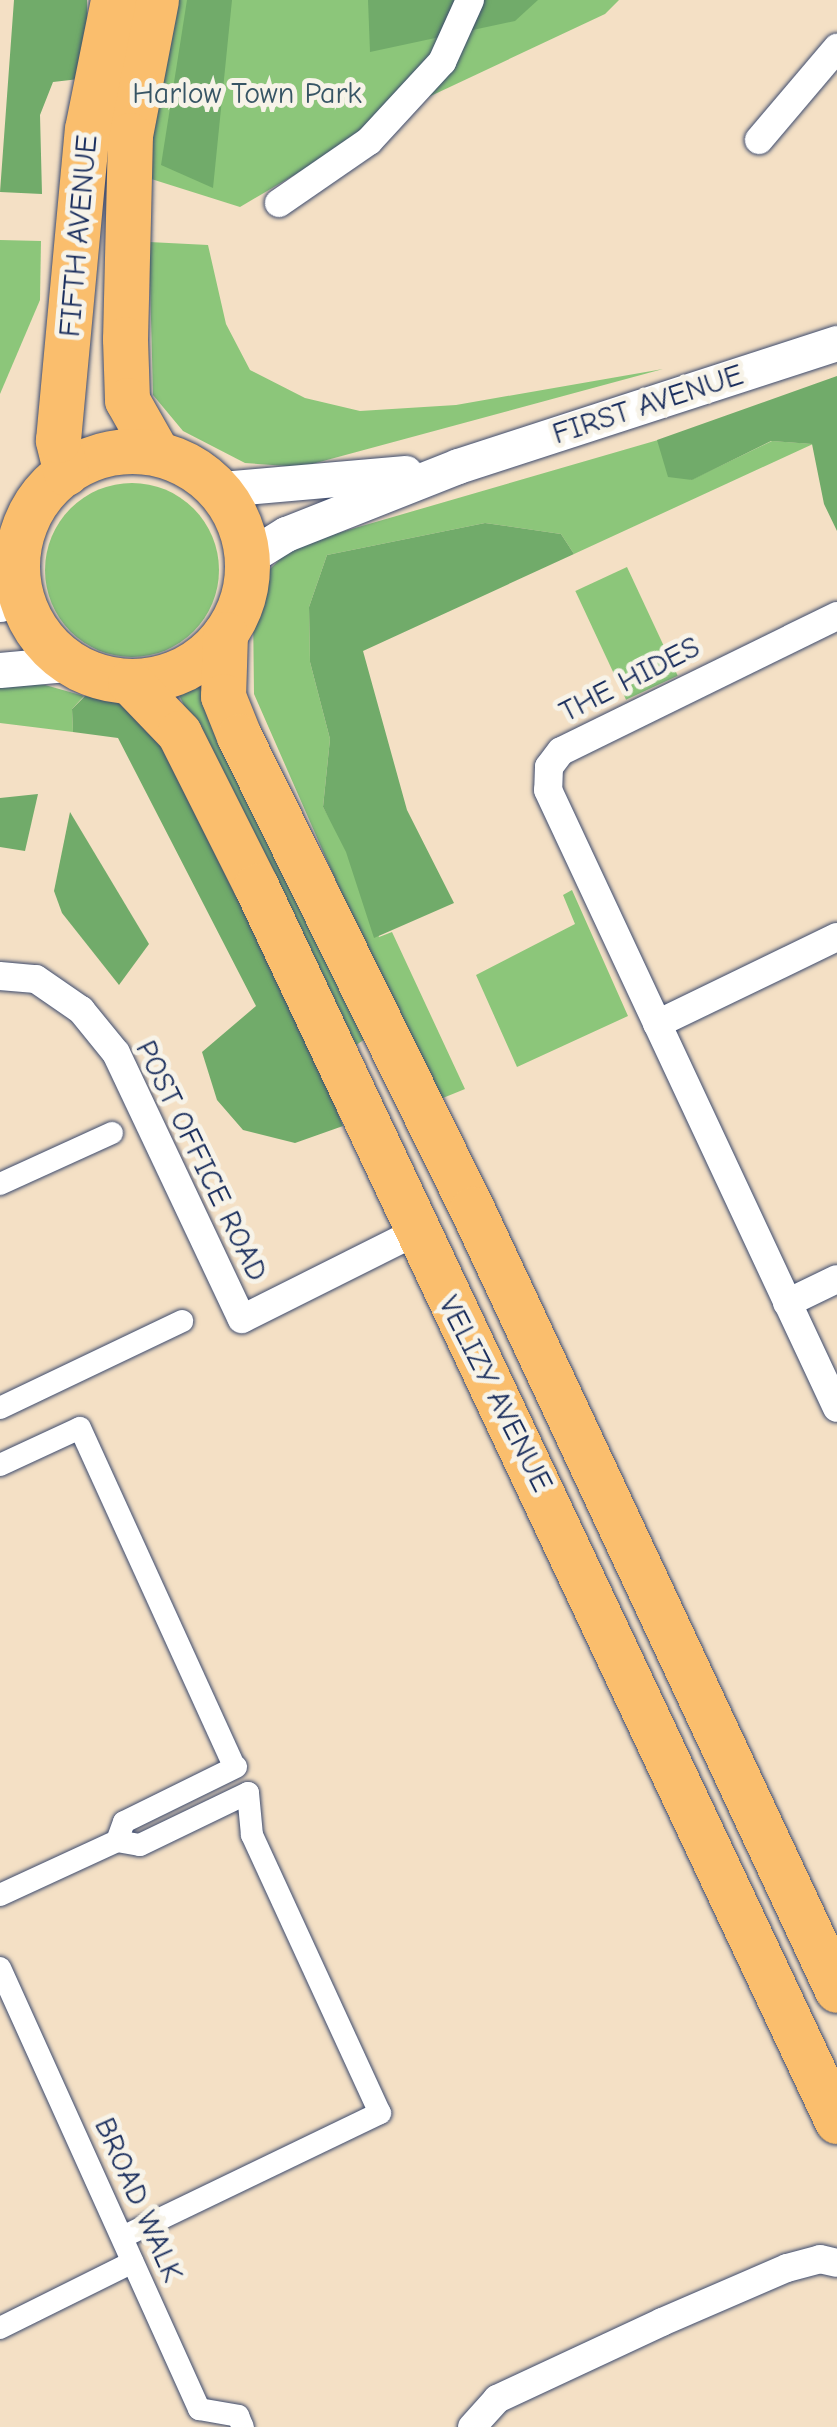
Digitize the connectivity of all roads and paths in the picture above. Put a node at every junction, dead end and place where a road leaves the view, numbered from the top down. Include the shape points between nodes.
1 (113, 0) edge
2 (156, 0) edge
3 (470, 0) edge
4 (837, 48) edge
5 (759, 140) dead end
6 (279, 203) dead end
7 (837, 342) edge
8 (157, 453) junction
9 (458, 466) junction
10 (66, 473) junction
11 (222, 489) junction
12 (247, 579) junction
13 (9, 595) edge
14 (837, 616) edge
15 (225, 634) junction
16 (66, 664) junction
17 (0, 670) edge
18 (130, 682) junction
19 (837, 937) edge
20 (0, 976) edge
21 (657, 1024) junction
22 (112, 1133) dead end
23 (0, 1184) edge
24 (414, 1233) junction
25 (837, 1280) edge
26 (788, 1304) junction
27 (182, 1321) dead end
28 (0, 1408) edge
29 (837, 1408) edge
30 (0, 1466) edge
31 (116, 1841) junction
32 (0, 1895) edge
33 (0, 1968) edge
34 (837, 1990) edge
35 (837, 2120) edge
36 (122, 2238) junction
37 (133, 2262) junction
38 (837, 2263) edge
39 (0, 2328) edge
40 (243, 2427) edge
41 (472, 2427) edge

1 - 10 main road, FIFTH AVENUE via 87,129 58,440
2 - 8 main road, FIFTH AVENUE via 130,134 125,338 126,400
3 - 6 street via 442,62 370,141
4 - 5 street
7 - 9 street, FIRST AVENUE
8 - 10 main road via 100,454
8 - 11 main road
9 - 11 street, FIRST AVENUE
9 - 12 street, FIRST AVENUE via 286,534 252,555
10 - 13 main road via 43,491 25,522
11 - 12 main road via 247,549
12 - 15 main road
13 - 16 main road
14 - 21 street, THE HIDES via 610,725 561,751 549,767 548,790 567,842
15 - 18 main road via 176,673
15 - 34 main road, VELIZY AVENUE via 223,696 239,736 472,1209
16 - 17 street
16 - 18 main road
18 - 24 main road, VELIZY AVENUE via 179,733
19 - 21 street
20 - 24 street, POST OFFICE ROAD via 36,979 81,1010 116,1054 242,1319
21 - 26 street, THE HIDES
22 - 23 street
24 - 35 main road, VELIZY AVENUE via 576,1556
25 - 26 street
26 - 29 street, THE HIDES
27 - 28 street
30 - 31 street via 80,1428 235,1765 124,1822
31 - 32 street
31 - 36 street via 140,1845 248,1793 252,1835 380,2113
33 - 36 street, BROAD WALK
36 - 37 street, BROAD WALK
37 - 39 street
37 - 40 street, BROAD WALK via 200,2409 238,2416
38 - 41 street via 820,2258 786,2268 662,2322 497,2399

